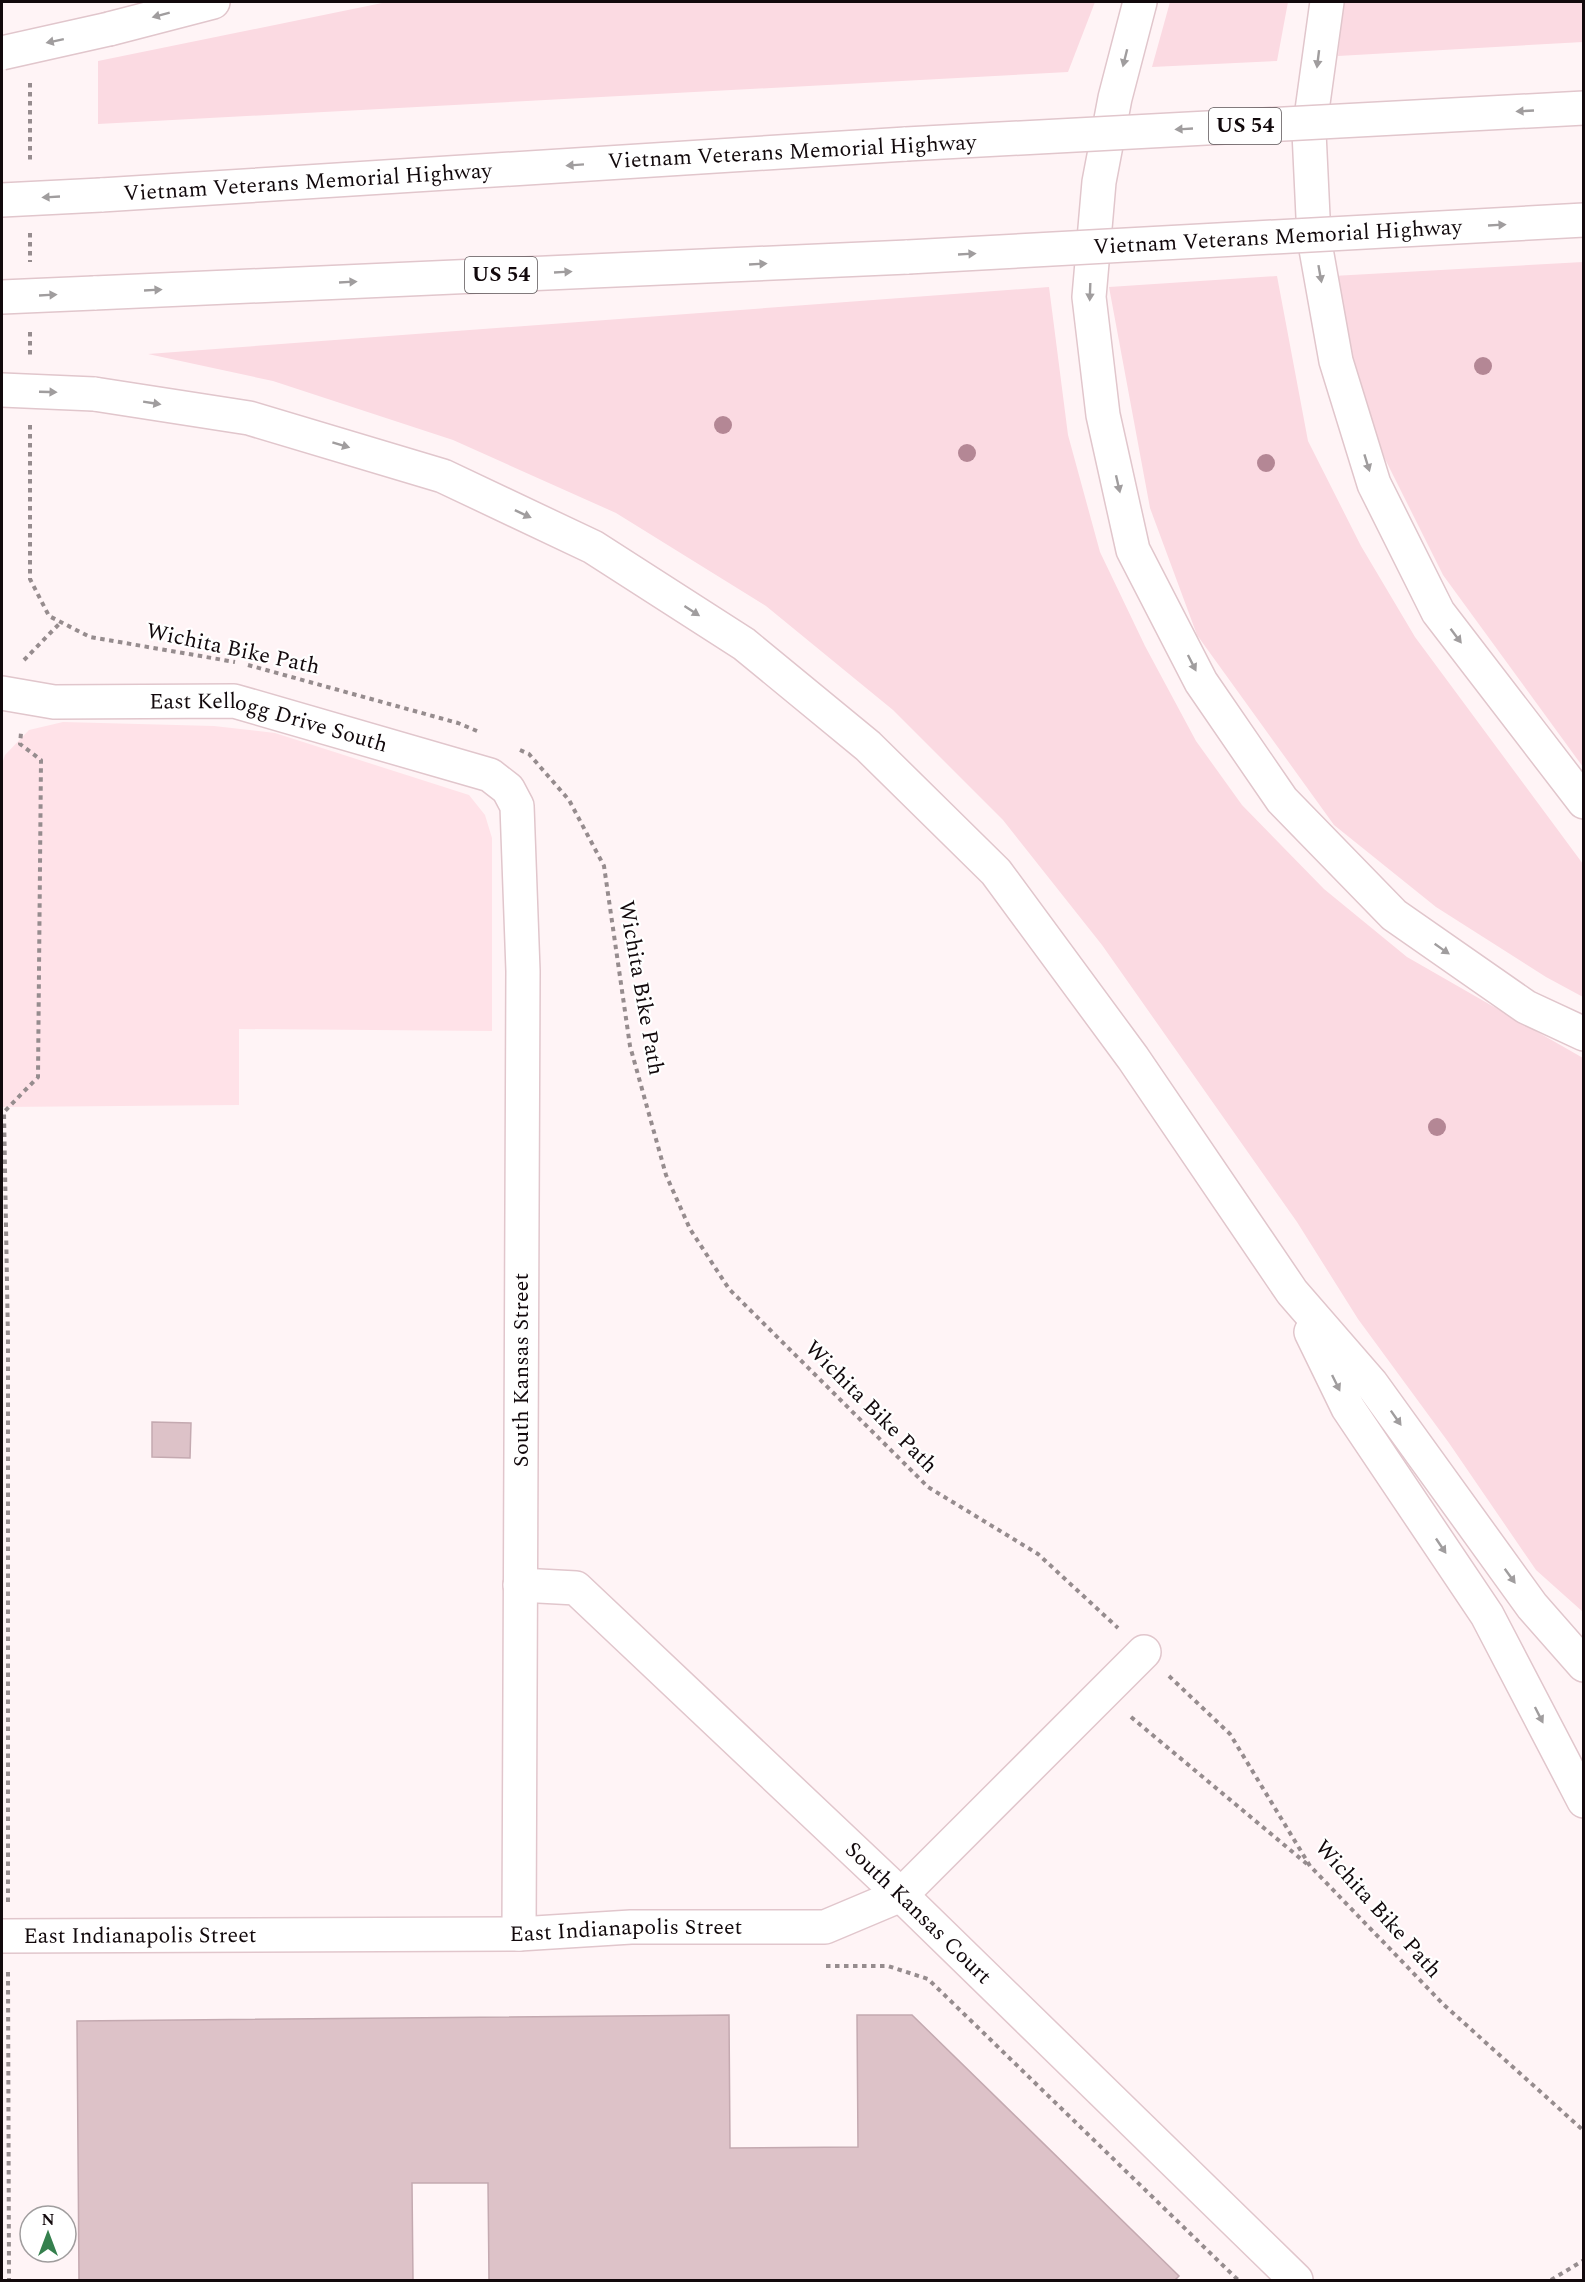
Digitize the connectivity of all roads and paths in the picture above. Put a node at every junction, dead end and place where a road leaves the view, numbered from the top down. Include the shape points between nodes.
1 (213, 2) edge
2 (1140, 2) edge
3 (1327, 2) edge
4 (2, 53) edge
5 (30, 72) dead end
6 (1584, 108) edge
7 (30, 167) dead end
8 (2, 200) edge
9 (1584, 220) edge
10 (30, 226) dead end
11 (30, 273) dead end
12 (2, 297) edge
13 (30, 320) dead end
14 (30, 367) dead end
15 (2, 390) edge
16 (30, 414) dead end
17 (61, 622) junction
18 (12, 694) edge
19 (478, 732) dead end
20 (519, 749) dead end
21 (1584, 802) edge
22 (517, 806) joint
23 (1584, 1034) edge
24 (1292, 1292) junction
25 (520, 1585) junction
26 (1144, 1652) junction
27 (1584, 1665) edge
28 (1128, 1715) dead end
29 (1584, 1801) edge
30 (1310, 1866) junction
31 (901, 1895) junction
32 (519, 1934) junction
33 (5, 1935) edge
34 (823, 1966) dead end
35 (1584, 2131) edge
36 (1584, 2260) edge
37 (1293, 2279) edge
38 (9, 2280) edge
39 (1238, 2280) edge
40 (1551, 2280) edge

1 -> 4 main road, bridge
2 -> 23 main road via 1115,98 1099,182 1089,297 1103,415 1133,550 1201,682 1282,800 1394,915 1526,1007
3 -> 21 main road via 1309,132 1314,238 1336,361 1374,484 1438,612
5 - 7 path
6 -> 8 main road, Vietnam Veterans Memorial Highway / US 54, bridge via 906,144
12 -> 9 main road, Vietnam Veterans Memorial Highway / US 54, bridge via 908,257
10 - 11 path
13 - 14 path
15 -> 24 main road, bridge via 94,394 249,418 443,476 594,547 744,644 868,746 996,872 1133,1058
16 - 17 path, Wichita Bike Path via 30,579 49,616
17 - 18 path via 24,657
17 - 19 path, Wichita Bike Path via 90,637 263,667
18 - 22 main road, East Kellogg Drive South via 54,702 234,701 490,775 508,789
18 - 33 path via 20,744 41,760 41,827 38,1077 4,1112 8,1340
20 - 26 path, Wichita Bike Path via 529,754 569,800 604,866 630,1046 666,1175 690,1229 729,1289 928,1487 1038,1554
22 - 25 main road, South Kansas Street via 523,971
24 -> 27 main road via 1371,1383 1532,1606
24 -> 29 main road via 1348,1407 1487,1615
25 - 31 main road, South Kansas Court via 576,1588
25 - 32 main road, South Kansas Street
26 - 30 path, Wichita Bike Path via 1230,1734
26 - 31 main road, East Indianapolis Street
28 - 30 path
30 - 35 path, Wichita Bike Path via 1444,2005
31 - 32 main road, East Indianapolis Street via 825,1927 631,1927
31 - 37 main road, South Kansas Court
32 - 33 main road, East Indianapolis Street
33 - 38 path
34 - 39 path via 888,1966 928,1979
36 - 40 path

